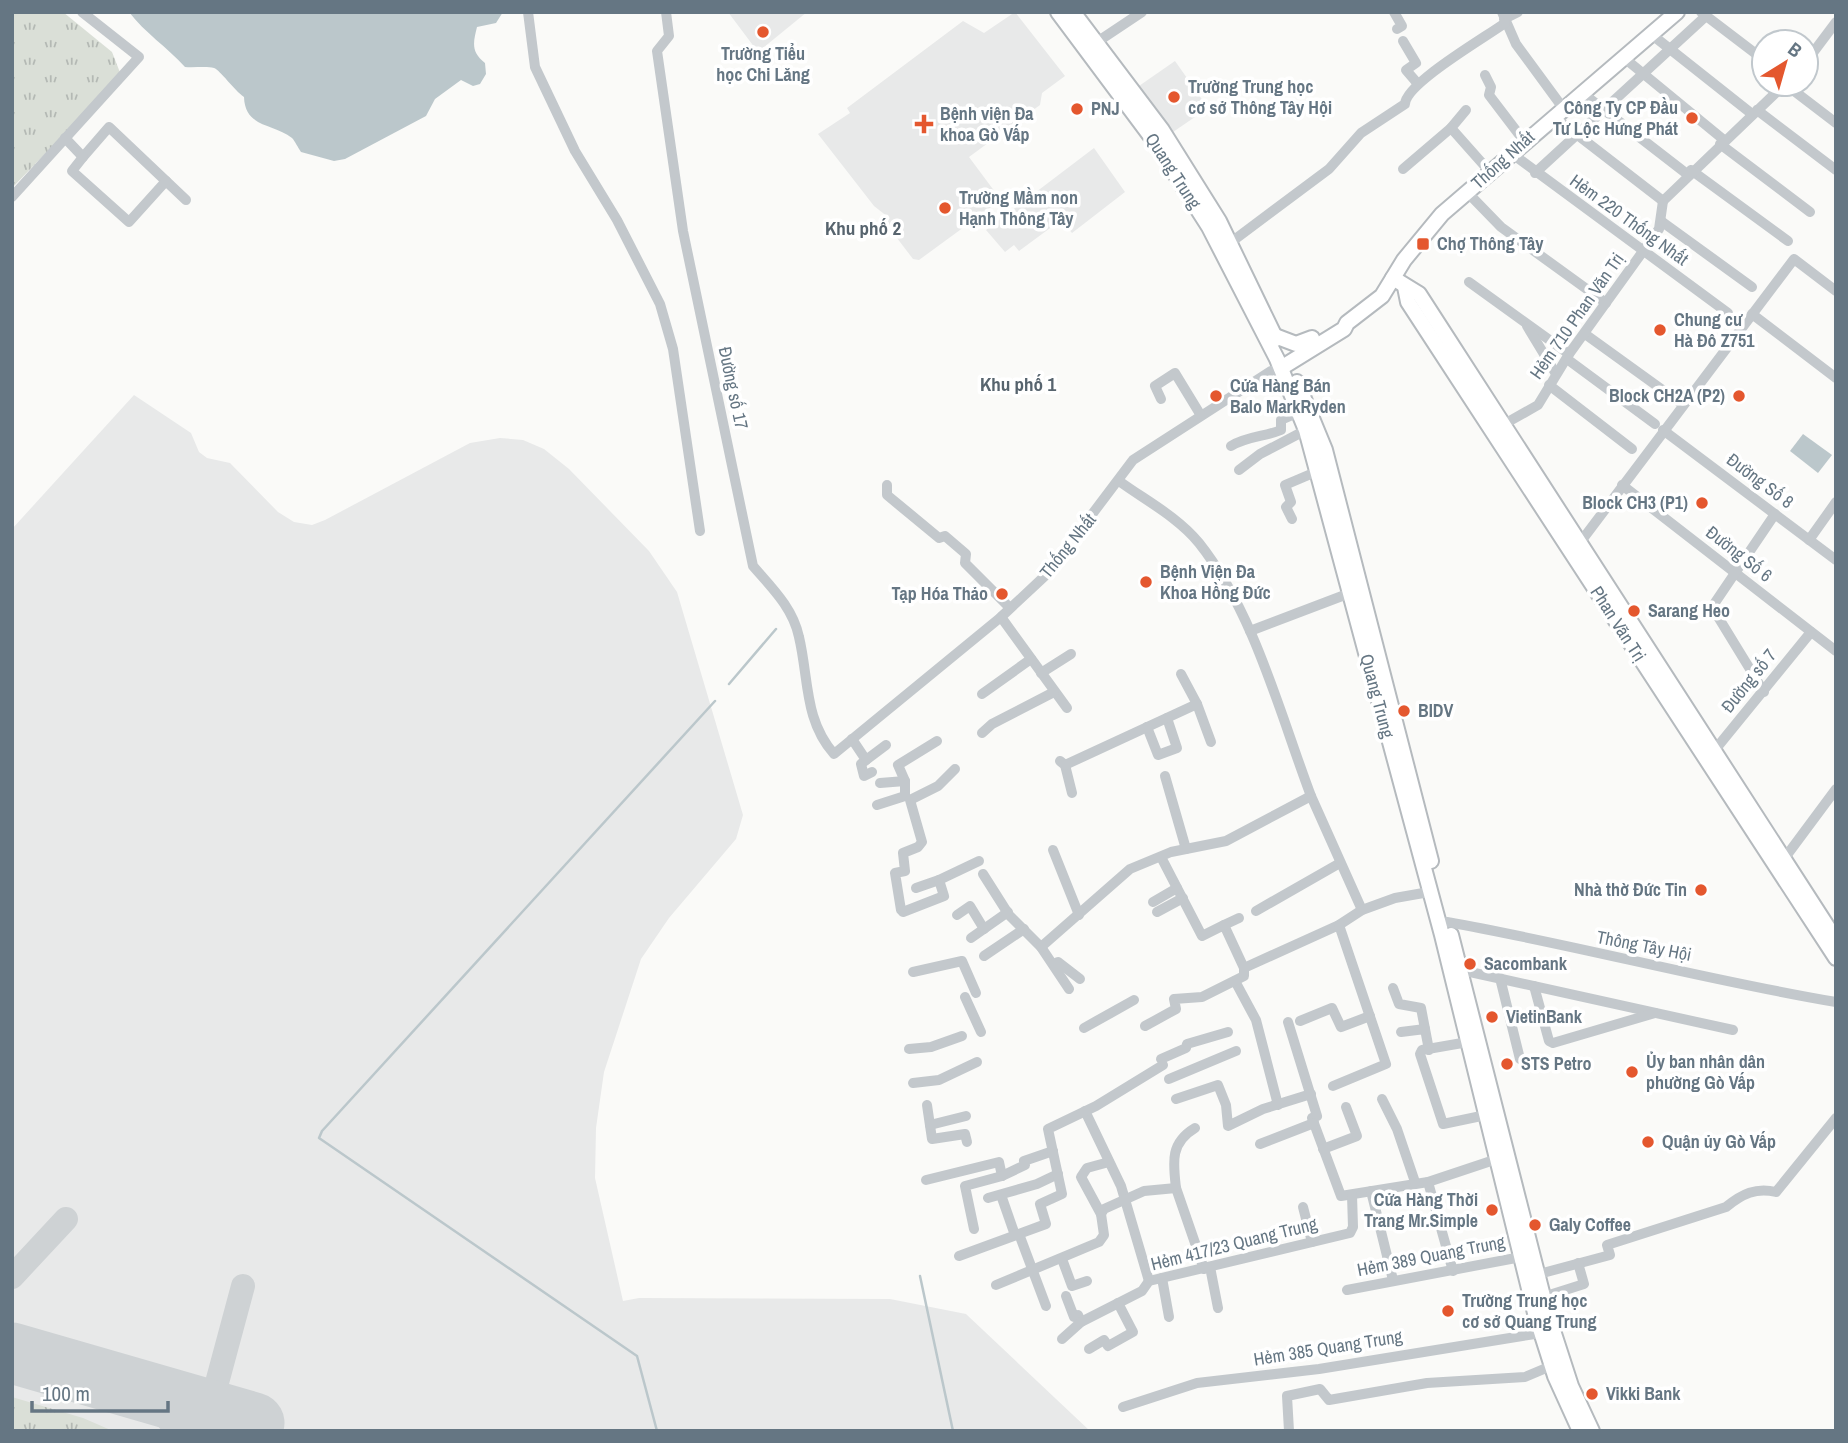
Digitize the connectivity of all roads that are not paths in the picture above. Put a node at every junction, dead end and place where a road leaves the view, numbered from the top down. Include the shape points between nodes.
1 (82, 12) edge
2 (528, 12) edge
3 (666, 12) edge
4 (1058, 12) edge
5 (1073, 12) edge
6 (1142, 12) edge
7 (1394, 12) edge
8 (1518, 12) edge
9 (1677, 12) edge
10 (1831, 12) edge
11 (1704, 14) edge
12 (1836, 16) edge
13 (1504, 18) edge
14 (1836, 22) edge
15 (1396, 29) dead end
16 (1651, 34) junction
17 (1403, 41) dead end
18 (1820, 43) edge
19 (1092, 45) junction
20 (1750, 49) edge
21 (1670, 50) junction
22 (1623, 57) junction
23 (1485, 75) dead end
24 (1643, 77) junction
25 (1418, 84) junction
26 (1581, 92) junction
27 (1770, 98) edge
28 (1803, 98) edge
29 (1138, 108) junction
30 (1465, 110) dead end
31 (1605, 111) junction
32 (1558, 112) junction
33 (1755, 112) junction
34 (1836, 123) edge
35 (1451, 128) junction
36 (1577, 136) junction
37 (65, 138) junction
38 (1524, 141) junction
39 (1722, 142) junction
40 (1511, 153) junction
41 (83, 157) junction
42 (1403, 169) dead end
43 (1836, 170) edge
44 (1490, 172) junction
45 (1689, 172) junction
46 (1535, 173) junction
47 (166, 181) junction
48 (1467, 192) junction
49 (12, 197) edge
50 (186, 200) dead end
51 (1663, 201) junction
52 (1810, 212) dead end
53 (1661, 221) junction
54 (1788, 241) dead end
55 (1230, 243) junction
56 (1643, 251) junction
57 (1399, 282) junction
58 (1469, 282) dead end
59 (1752, 287) dead end
60 (1836, 291) edge
61 (1606, 303) junction
62 (1728, 313) dead end
63 (1752, 314) junction
64 (1524, 321) junction
65 (1347, 323) junction
66 (1585, 334) junction
67 (1275, 336) junction
68 (1312, 338) junction
69 (1568, 357) junction
70 (1281, 363) junction
71 (1556, 374) junction
72 (1836, 378) edge
73 (1549, 385) junction
74 (1161, 399) dead end
75 (1682, 404) junction
76 (1299, 412) junction
77 (1200, 414) junction
78 (1659, 427) junction
79 (1498, 428) junction
80 (1306, 429) junction
81 (1231, 446) dead end
82 (1632, 449) dead end
83 (1239, 470) dead end
84 (1318, 471) junction
85 (1119, 481) junction
86 (887, 485) dead end
87 (1622, 485) junction
88 (1836, 502) edge
89 (1775, 514) junction
90 (1292, 519) dead end
91 (700, 531) dead end
92 (1809, 540) junction
93 (1576, 548) junction
94 (1836, 560) edge
95 (1735, 573) junction
96 (1356, 591) junction
97 (1006, 613) junction
98 (1250, 631) junction
99 (1811, 632) junction
100 (1836, 651) edge
101 (1071, 654) dead end
102 (1031, 659) junction
103 (1041, 673) junction
104 (1181, 674) dead end
105 (1054, 692) junction
106 (1764, 692) junction
107 (982, 694) dead end
108 (1197, 704) junction
109 (1067, 708) dead end
110 (1167, 718) junction
111 (1147, 727) junction
112 (982, 733) dead end
113 (852, 739) junction
114 (937, 741) dead end
115 (1211, 742) dead end
116 (886, 745) dead end
117 (1714, 751) junction
118 (834, 754) joint
119 (866, 760) junction
120 (955, 769) dead end
121 (872, 772) dead end
122 (1165, 776) dead end
123 (905, 781) junction
124 (880, 783) dead end
125 (1835, 792) edge
126 (1072, 793) dead end
127 (1311, 796) junction
128 (1741, 803) junction
129 (877, 805) dead end
130 (1186, 849) junction
131 (1053, 850) dead end
132 (1161, 857) junction
133 (1784, 859) junction
134 (979, 861) dead end
135 (1340, 863) junction
136 (983, 874) dead end
137 (939, 880) junction
138 (916, 888) dead end
139 (1429, 891) junction
140 (1180, 893) junction
141 (1155, 907) dead end
142 (1362, 910) junction
143 (1256, 911) dead end
144 (1008, 912) junction
145 (957, 915) dead end
146 (1079, 915) junction
147 (1239, 918) dead end
148 (1443, 922) junction
149 (1224, 925) junction
150 (1339, 925) junction
151 (984, 929) junction
152 (1024, 929) junction
153 (971, 938) dead end
154 (1836, 940) edge
155 (1041, 947) junction
156 (984, 956) dead end
157 (1836, 958) edge
158 (1054, 964) junction
159 (1244, 968) junction
160 (1461, 970) junction
161 (913, 972) dead end
162 (1500, 978) junction
163 (1080, 979) dead end
164 (1235, 981) junction
165 (1534, 986) junction
166 (1393, 988) dead end
167 (1069, 989) dead end
168 (1134, 1000) dead end
169 (1836, 1002) edge
170 (1656, 1013) junction
171 (1370, 1016) junction
172 (1145, 1026) dead end
173 (1084, 1028) dead end
174 (1425, 1029) junction
175 (1733, 1030) dead end
176 (1401, 1031) dead end
177 (981, 1032) dead end
178 (1228, 1032) dead end
179 (962, 1036) dead end
180 (1468, 1042) junction
181 (909, 1049) dead end
182 (1429, 1050) junction
183 (1236, 1051) dead end
184 (1520, 1059) dead end
185 (977, 1062) dead end
186 (1169, 1079) dead end
187 (913, 1083) dead end
188 (1333, 1086) dead end
189 (1311, 1094) junction
190 (1382, 1099) dead end
191 (1176, 1100) dead end
192 (927, 1105) dead end
193 (1278, 1105) junction
194 (1346, 1107) dead end
195 (1085, 1111) junction
196 (966, 1115) dead end
197 (1486, 1115) junction
198 (1042, 1118) dead end
199 (1836, 1118) edge
200 (1314, 1123) junction
201 (930, 1125) junction
202 (1195, 1128) dead end
203 (1048, 1129) junction
204 (967, 1142) dead end
205 (1260, 1144) dead end
206 (1324, 1149) junction
207 (1053, 1152) junction
208 (1503, 1157) junction
209 (1109, 1162) junction
210 (1058, 1174) junction
211 (1002, 1176) junction
212 (926, 1180) dead end
213 (1415, 1182) junction
214 (1428, 1182) junction
215 (1084, 1184) junction
216 (1176, 1188) junction
217 (1371, 1191) junction
218 (1062, 1194) junction
219 (1002, 1195) junction
220 (1346, 1195) junction
221 (988, 1198) dead end
222 (1125, 1201) junction
223 (1303, 1207) dead end
224 (1101, 1214) junction
225 (974, 1229) dead end
226 (1017, 1234) junction
227 (1312, 1242) junction
228 (959, 1256) dead end
229 (1521, 1257) junction
230 (1062, 1259) junction
231 (1578, 1263) junction
232 (1207, 1268) junction
233 (1032, 1270) junction
234 (1452, 1271) junction
235 (1538, 1274) junction
236 (1162, 1278) junction
237 (1394, 1280) junction
238 (1087, 1281) dead end
239 (1149, 1281) junction
240 (996, 1286) dead end
241 (1347, 1290) dead end
242 (1066, 1296) dead end
243 (1543, 1297) junction
244 (1118, 1303) junction
245 (1046, 1306) dead end
246 (1217, 1308) dead end
247 (1169, 1317) dead end
248 (1081, 1322) junction
249 (1541, 1334) junction
250 (1062, 1339) dead end
251 (1089, 1349) dead end
252 (1557, 1364) junction
253 (1123, 1406) dead end
254 (1289, 1431) edge
255 (1580, 1431) edge
256 (1592, 1431) edge

1 - 37 street via 139,57
2 - 91 street via 535,67 575,151 660,304 673,349
3 - 118 street, Đường số 17 via 669,36 657,51 682,231 753,566 787,604 799,636 811,716 821,740
4 - 19 main road, Quang Trung
5 - 19 main road, Quang Trung
6 - 19 street
7 - 15 street via 1402,26
8 - 13 street
9 - 16 main road, Thống Nhất
10 - 12 street
11 - 20 street
11 - 21 street
13 - 25 street
13 - 32 street
14 - 18 street
16 - 21 street
16 - 22 main road, Thống Nhất
17 - 25 street via 1416,62 1406,70
19 - 29 main road, Quang Trung
21 - 24 street
21 - 33 street
22 - 24 street
22 - 26 main road, Thống Nhất
23 - 38 street via 1491,87 1489,95
24 - 31 street
24 - 39 street
25 - 55 street via 1405,97 1405,104 1361,133 1329,169
26 - 31 street
26 - 32 main road, Thống Nhất
27 - 33 street
28 - 34 street
29 - 55 main road, Quang Trung via 1174,148
29 - 70 main road, Quang Trung via 1209,227
30 - 35 street
31 - 36 street
31 - 45 street
32 - 36 street
32 - 38 main road, Thống Nhất
33 - 39 street
33 - 43 street
35 - 42 street
35 - 44 street
36 - 46 street
36 - 51 street
37 - 41 street
37 - 49 street
38 - 40 main road, Thống Nhất
39 - 45 street
39 - 52 street
40 - 44 main road, Thống Nhất
40 - 46 street, Hẻm 220 Thống Nhất
41 - 47 street via 109,127
41 - 47 street via 72,170 129,222
44 - 48 main road, Thống Nhất
45 - 51 street
45 - 54 street
46 - 56 street, Hẻm 220 Thống Nhất
47 - 50 street
48 - 57 main road, Thống Nhất via 1425,232
48 - 61 street via 1501,227
51 - 53 street, Hẻm 710 Phan Văn Trị
53 - 56 street, Hẻm 710 Phan Văn Trị
53 - 59 street
55 - 67 main road, Quang Trung
56 - 61 street, Hẻm 710 Phan Văn Trị
56 - 62 street, Hẻm 220 Thống Nhất
57 - 65 main road, Thống Nhất
57 - 79 main road, Phan Văn Trị via 1408,302
58 - 64 street, Đường Số 8
60 - 63 street via 1794,259
61 - 66 street, Hẻm 710 Phan Văn Trị
63 - 72 street
63 - 75 street
64 - 69 street, Đường Số 8
64 - 71 street
65 - 68 main road, Thống Nhất
65 - 70 main road, Thống Nhất via 1344,329
66 - 69 street, Hẻm 710 Phan Văn Trị
66 - 75 street
67 - 68 main road via 1296,344
67 - 70 main road, Quang Trung
68 - 70 main road, Thống Nhất
69 - 71 street, Hẻm 710 Phan Văn Trị
69 - 78 street, Đường Số 8
70 - 76 main road, Quang Trung
70 - 77 street, Thống Nhất
70 - 96 main road, Quang Trung via 1325,450
71 - 73 street, Hẻm 710 Phan Văn Trị
73 - 79 street, Hẻm 710 Phan Văn Trị via 1538,405
73 - 82 street
74 - 77 street via 1155,386 1175,373
75 - 78 street
76 - 80 main road, Quang Trung
76 - 81 street via 1281,420 1281,430
77 - 85 street, Thống Nhất via 1133,460
78 - 87 street
78 - 89 street, Đường Số 8
79 - 93 main road, Phan Văn Trị
80 - 83 street
80 - 84 main road, Quang Trung
84 - 90 street via 1285,485
84 - 96 main road, Quang Trung
85 - 97 street, Thống Nhất via 1058,563
85 - 98 street via 1198,542
86 - 97 street via 887,495 966,554 965,563
87 - 93 street
87 - 95 street, Đường Số 6
88 - 92 street
89 - 92 street, Đường Số 8
89 - 95 street, Đường số 7
92 - 94 street, Đường Số 8
93 - 117 main road, Phan Văn Trị
93 - 128 main road, Phan Văn Trị
95 - 99 street, Đường Số 6
95 - 106 street, Đường số 7 via 1712,607
96 - 98 street
96 - 139 main road, Quang Trung
96 - 148 main road, Quang Trung
97 - 102 street
97 - 113 street, Thống Nhất
98 - 127 street
99 - 100 street, Đường Số 6
99 - 106 street, Đường số 7
101 - 103 street
102 - 103 street
102 - 107 street
103 - 105 street
104 - 108 street
105 - 109 street
105 - 112 street
106 - 117 street, Đường số 7
108 - 110 street
108 - 115 street
110 - 111 street
110 - 111 street via 1177,748 1158,755
111 - 126 street via 1062,763
113 - 118 street, Thống Nhất
113 - 119 street
114 - 123 street via 898,765
116 - 119 street
117 - 128 main road, Phan Văn Trị
119 - 121 street via 861,764 864,776
120 - 137 street via 938,786 910,800 922,842 903,853 905,871 895,873 902,911 944,896
122 - 130 street
123 - 124 street
123 - 129 street via 905,796
125 - 133 street
127 - 130 street via 1226,841
127 - 135 street
128 - 133 main road, Phan Văn Trị
128 - 157 main road, Phan Văn Trị
130 - 132 street
131 - 146 street
132 - 140 street
132 - 146 street via 1130,869
133 - 154 main road, Phan Văn Trị
134 - 137 street
135 - 142 street
135 - 143 street
136 - 144 street
137 - 138 street
139 - 142 street
139 - 148 main road, Quang Trung
140 - 141 street
140 - 149 street via 1202,936
142 - 150 street
144 - 151 street
144 - 152 street
145 - 151 street via 970,906
146 - 155 street
147 - 149 street
148 - 160 main road, Quang Trung
148 - 169 street, Thông Tây Hội
148 - 180 main road, Quang Trung
149 - 159 street
150 - 159 street
150 - 171 street
151 - 153 street
152 - 155 street
152 - 156 street
155 - 158 street
158 - 163 street via 1058,962
158 - 167 street
159 - 164 street via 1244,976
160 - 162 street
160 - 208 main road, Quang Trung
161 - 177 street via 962,961
162 - 165 street
162 - 184 street
164 - 172 street via 1202,997 1174,999 1176,1009
164 - 193 street via 1256,1020
165 - 170 street
165 - 170 street via 1553,1043
166 - 174 street via 1399,1004 1421,1007
168 - 173 street
170 - 175 street
171 - 188 street via 1386,1064
171 - 189 street via 1341,1027 1332,1008 1294,1021
174 - 176 street
174 - 182 street
178 - 195 street via 1187,1044
179 - 181 street
180 - 182 street
180 - 197 main road, Quang Trung
182 - 197 street via 1420,1054 1443,1124
183 - 186 street
185 - 187 street via 939,1080
189 - 193 street
189 - 200 street via 1317,1116 1312,1118
190 - 213 street
191 - 193 street via 1218,1085 1228,1126
192 - 201 street
194 - 206 street via 1357,1136
195 - 203 street
195 - 209 street
196 - 201 street
197 - 208 main road, Quang Trung
198 - 203 street
199 - 231 street via 1776,1192 1756,1190 1740,1195 1726,1207 1607,1245 1610,1255
200 - 205 street
200 - 206 street
201 - 204 street via 932,1139 965,1134
202 - 216 street via 1176,1146 1172,1160
203 - 207 street
206 - 220 street
207 - 210 street
207 - 211 street via 1024,1161 1025,1165
208 - 214 street
208 - 229 main road, Quang Trung
208 - 235 main road, Quang Trung
209 - 215 street via 1087,1168 1081,1177
209 - 222 street
210 - 218 street
210 - 219 street
211 - 212 street via 999,1162
211 - 225 street via 965,1186
213 - 214 street
213 - 217 street
214 - 234 street
215 - 218 street
215 - 224 street
216 - 222 street via 1144,1191
216 - 232 street
217 - 220 street
217 - 237 street
218 - 226 street via 1040,1204 1046,1224
219 - 221 street
219 - 226 street
220 - 227 street, Hẻm 417/23 Quang Trung via 1353,1231
222 - 224 street
222 - 239 street
223 - 227 street
224 - 230 street via 1104,1235 1098,1242
226 - 228 street
226 - 233 street
227 - 232 street, Hẻm 417/23 Quang Trung
229 - 234 street, Hẻm 389 Quang Trung
229 - 249 main road, Quang Trung
230 - 233 street
230 - 238 street via 1072,1286
231 - 235 street
231 - 243 street via 1584,1284
232 - 236 street, Hẻm 417/23 Quang Trung
232 - 246 street
233 - 240 street
233 - 245 street
234 - 237 street, Hẻm 389 Quang Trung
235 - 243 main road, Quang Trung
236 - 239 street, Hẻm 417/23 Quang Trung
236 - 247 street
237 - 241 street, Hẻm 389 Quang Trung
239 - 244 street, Hẻm 417/23 Quang Trung via 1142,1291
242 - 248 street via 1074,1317 1078,1315
243 - 252 main road, Quang Trung
244 - 248 street, Hẻm 417/23 Quang Trung
244 - 251 street via 1133,1332 1108,1346 1104,1340
248 - 250 street, Hẻm 417/23 Quang Trung
249 - 252 main road, Quang Trung
249 - 253 street, Hẻm 385 Quang Trung via 1196,1383
252 - 254 street via 1525,1377 1427,1383 1329,1400 1320,1389 1296,1392 1287,1396
252 - 255 main road, Quang Trung
252 - 256 main road, Quang Trung

